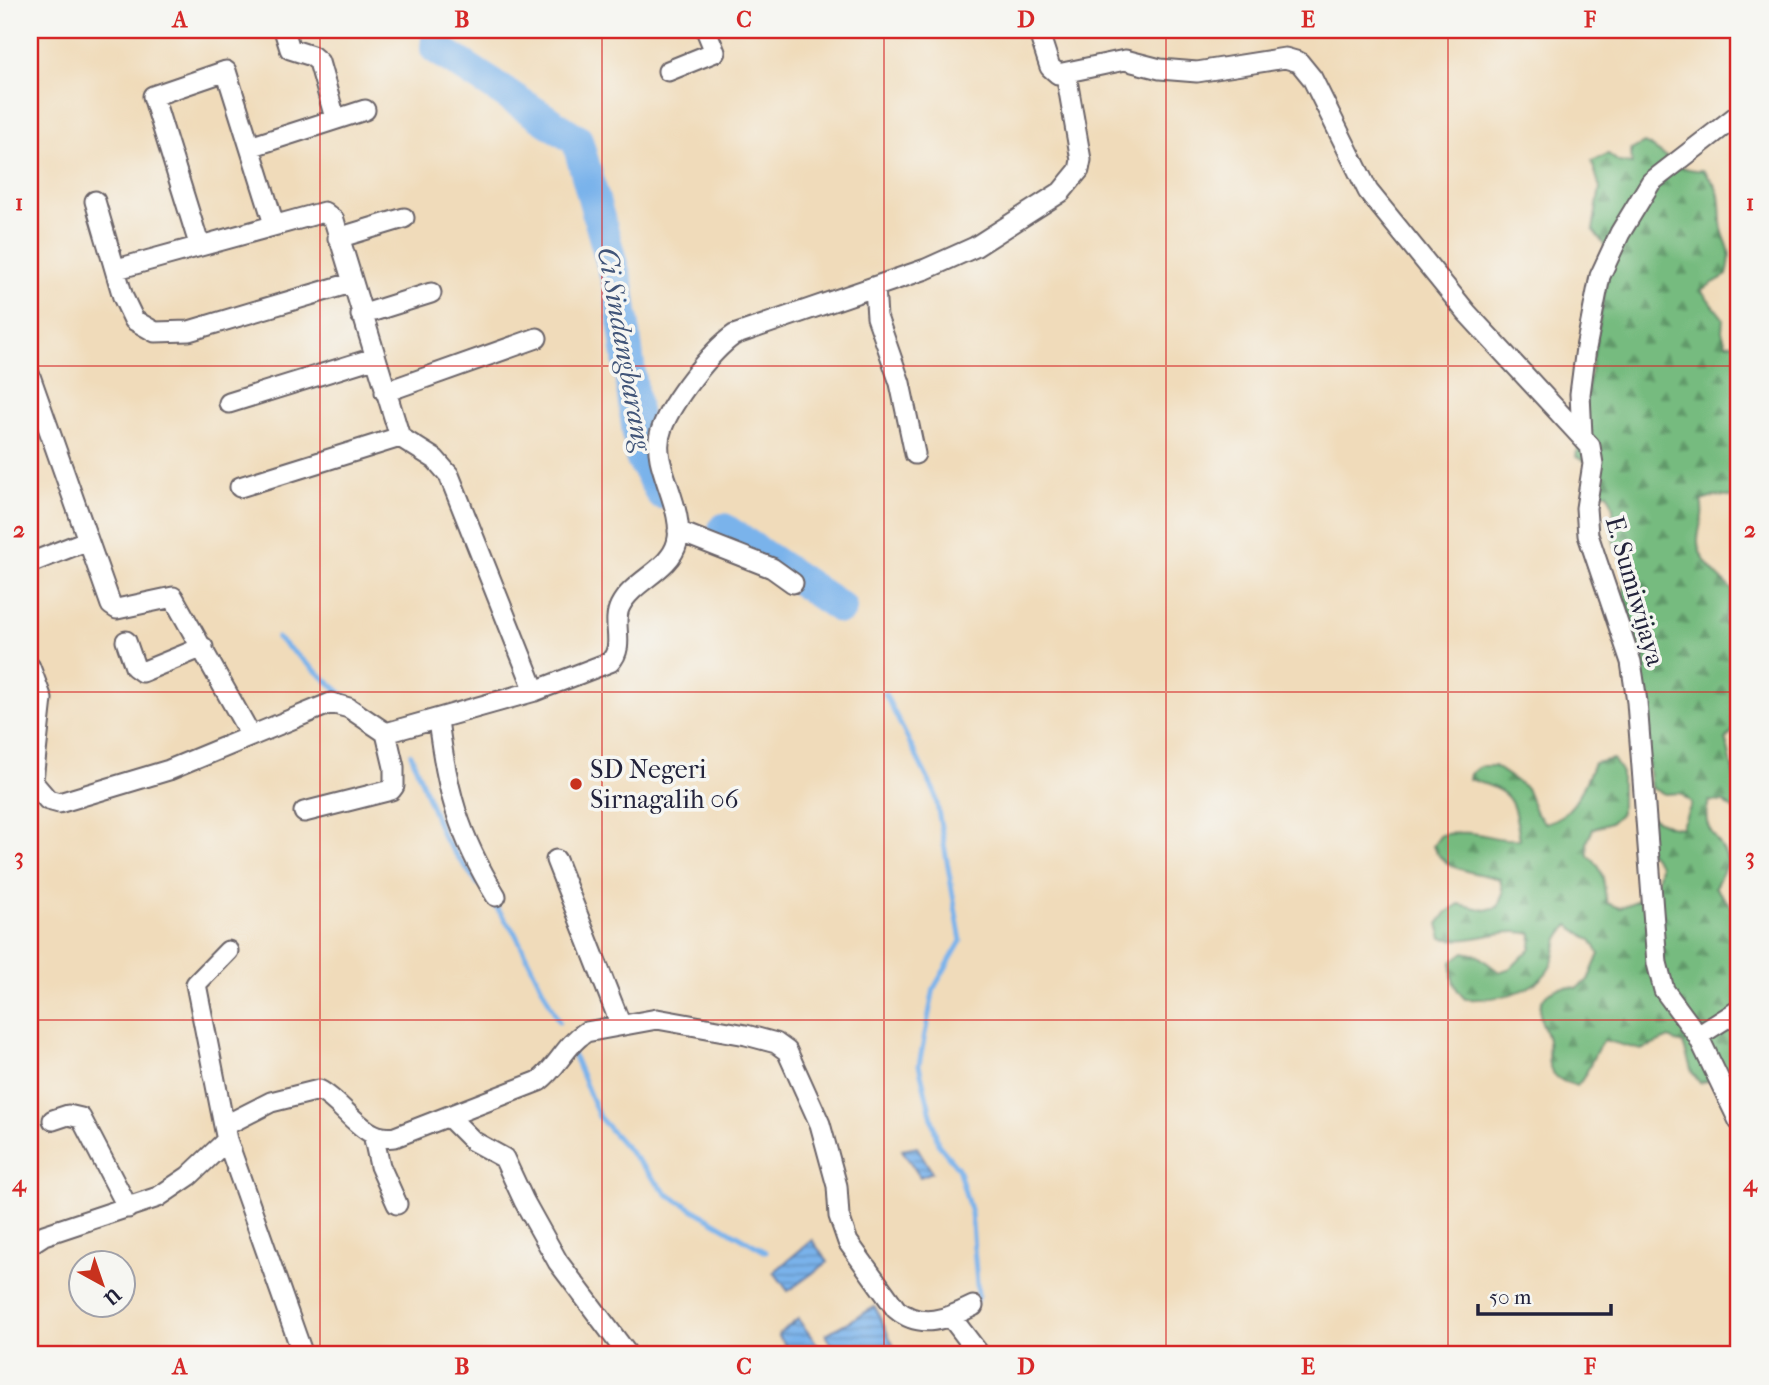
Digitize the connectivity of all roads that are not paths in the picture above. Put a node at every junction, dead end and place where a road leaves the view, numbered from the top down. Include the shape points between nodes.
1 (284, 30) edge
2 (706, 30) edge
3 (1038, 30) edge
4 (668, 71) dead end
5 (1066, 74) junction
6 (365, 110) dead end
7 (1739, 114) edge
8 (335, 118) junction
9 (250, 147) junction
10 (94, 201) dead end
11 (404, 218) dead end
12 (274, 225) junction
13 (338, 238) junction
14 (199, 244) junction
15 (117, 269) junction
16 (351, 283) junction
17 (875, 287) junction
18 (431, 293) dead end
19 (361, 315) junction
20 (537, 338) dead end
21 (374, 358) junction
22 (30, 376) edge
23 (385, 392) junction
24 (229, 403) dead end
25 (1582, 435) junction
26 (400, 437) junction
27 (915, 454) dead end
28 (240, 487) dead end
29 (678, 531) junction
30 (86, 541) junction
31 (30, 563) edge
32 (793, 583) dead end
33 (126, 641) dead end
34 (202, 648) junction
35 (30, 667) edge
36 (535, 691) junction
37 (438, 720) junction
38 (386, 733) junction
39 (250, 734) junction
40 (31, 780) edge
41 (304, 812) dead end
42 (556, 860) dead end
43 (496, 896) dead end
44 (228, 951) dead end
45 (1739, 1010) edge
46 (620, 1023) junction
47 (1698, 1036) junction
48 (449, 1116) junction
49 (53, 1120) dead end
50 (1739, 1121) edge
51 (226, 1133) junction
52 (373, 1134) junction
53 (397, 1204) dead end
54 (128, 1208) junction
55 (30, 1244) edge
56 (972, 1306) dead end
57 (954, 1322) junction
58 (976, 1350) edge
59 (303, 1355) edge
60 (628, 1355) edge

1 - 8 street via 290,49 320,62
2 - 4 street via 715,52
3 - 5 street via 1050,67
5 - 17 street via 1080,148 1079,170 1072,181 1048,202 975,247
5 - 25 street via 1125,60 1197,72 1284,58 1299,62 1312,78 1368,191 1467,313
6 - 8 street
7 - 25 street, E. Sumiwijaya via 1650,182 1615,243 1600,276 1586,348 1580,394
8 - 9 street
9 - 12 street
9 - 14 street via 226,71 153,96
10 - 15 street
11 - 13 street
12 - 13 street via 324,212 334,220
12 - 14 street
13 - 16 street
14 - 15 street
15 - 16 street via 134,320 169,334
16 - 19 street
17 - 27 street via 877,317 900,383
17 - 29 street via 734,335 705,360 662,427 658,444
18 - 19 street
19 - 21 street
20 - 23 street
21 - 23 street
21 - 24 street
22 - 30 street
23 - 26 street
25 - 47 street, E. Sumiwijaya via 1593,464 1586,508 1588,535 1631,662 1637,702 1657,963 1664,990
26 - 28 street
26 - 36 street via 436,459 449,475
29 - 32 street via 772,569
29 - 36 street via 671,555 618,608 615,657 596,669
30 - 31 street
30 - 34 street via 114,608 173,597
33 - 34 street via 135,667 142,672
34 - 39 street
35 - 40 street via 42,699
36 - 37 street
37 - 38 street
37 - 43 street via 452,806
38 - 39 street via 349,708 331,703
38 - 41 street via 394,767 391,790
39 - 40 street via 169,770 78,799 52,802
42 - 46 street
44 - 51 street via 196,984
45 - 47 street
46 - 48 street via 577,1037 539,1081
46 - 57 street via 657,1019 727,1030 776,1043 787,1051 820,1124 848,1242 905,1317
47 - 50 street, E. Sumiwijaya
48 - 52 street via 395,1137
48 - 60 street via 473,1141 504,1158 558,1262
49 - 54 street via 75,1114 81,1118
51 - 52 street via 271,1102 319,1090
51 - 54 street via 173,1188
51 - 59 street
52 - 53 street via 380,1166
54 - 55 street via 44,1235
56 - 57 street
57 - 58 street

